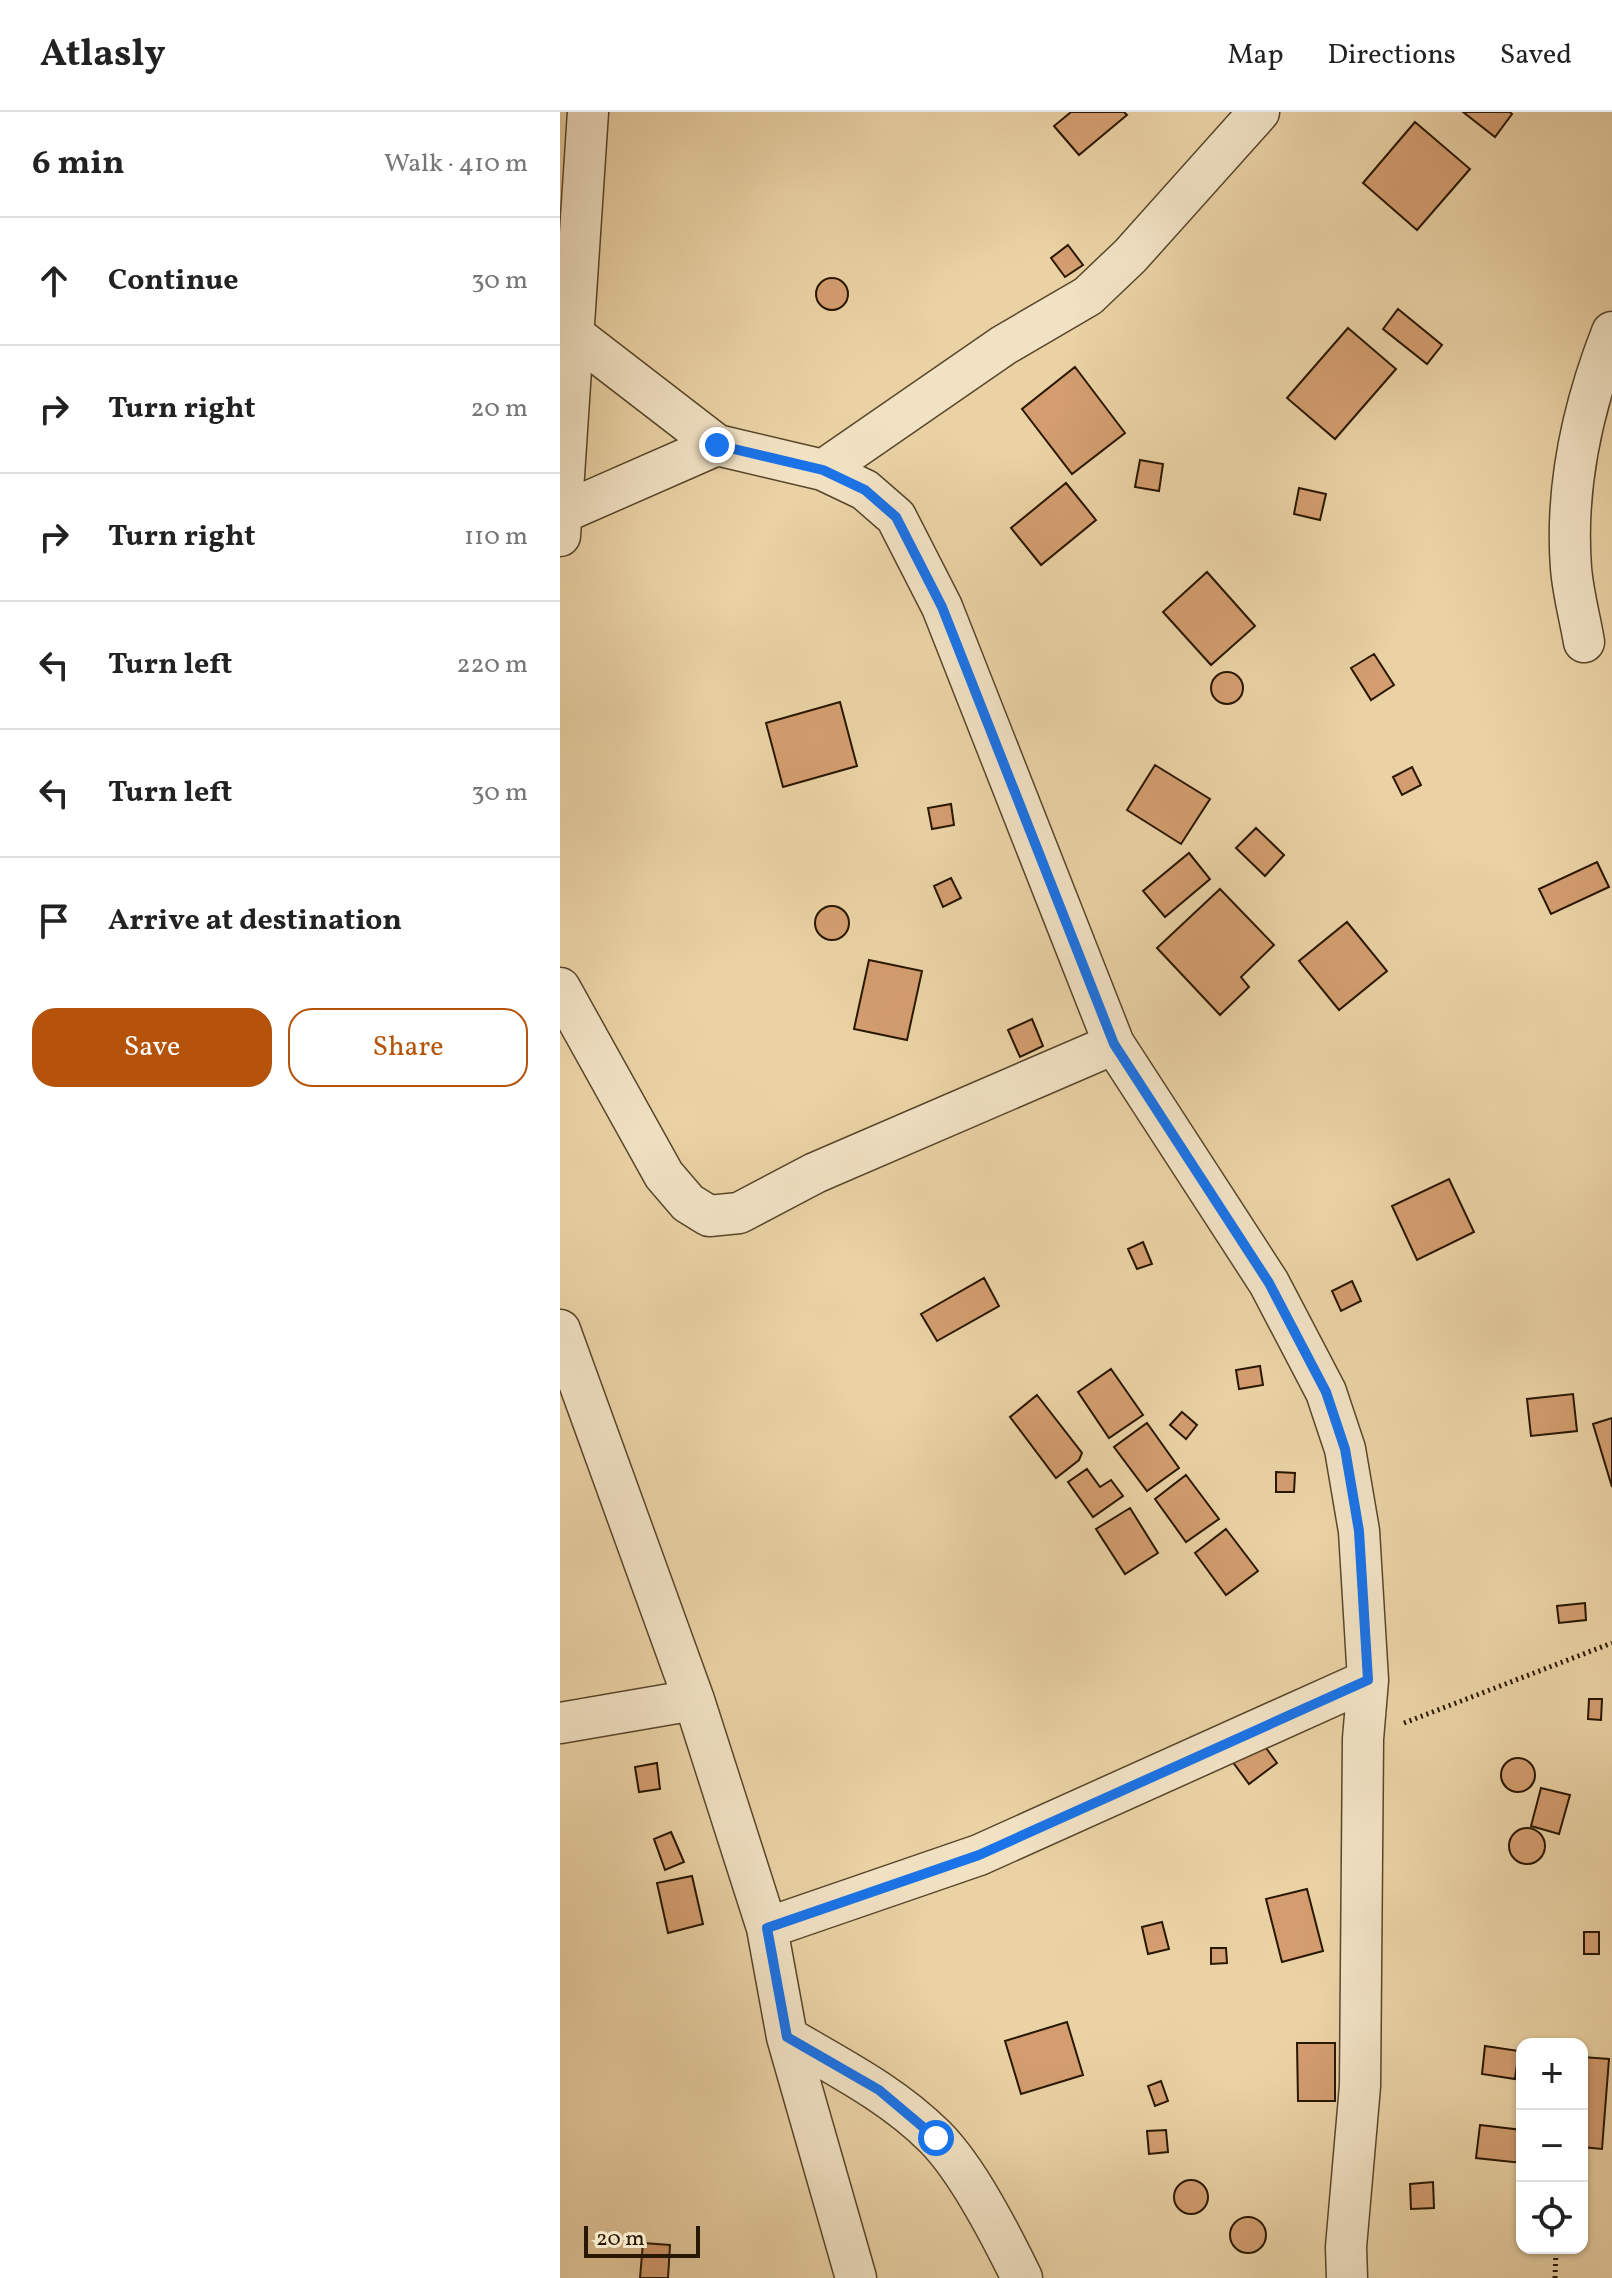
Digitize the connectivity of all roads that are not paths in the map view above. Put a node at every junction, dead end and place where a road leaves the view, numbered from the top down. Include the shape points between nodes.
1 (588, 112) edge
2 (1259, 112) edge
3 (1612, 332) edge
4 (573, 334) junction
5 (717, 445) junction
6 (823, 470) junction
7 (561, 524) edge
8 (1584, 642) dead end
9 (560, 988) edge
10 (1114, 1044) junction
11 (560, 1330) edge
12 (1368, 1680) junction
13 (694, 1700) junction
14 (560, 1723) edge
15 (767, 1928) junction
16 (787, 2037) junction
17 (856, 2278) edge
18 (1022, 2278) edge
19 (1347, 2278) edge

1 - 4 street
2 - 6 street via 1088,296 1004,345
3 - 8 street via 1582,427 1572,492 1571,569
4 - 5 street
4 - 7 street
5 - 6 street
5 - 7 street
6 - 10 street via 865,490 896,517 942,607
9 - 10 street via 664,1175 688,1203 709,1216 739,1213 815,1173
10 - 12 street via 1269,1283 1326,1392 1345,1449 1359,1531
11 - 13 street
12 - 15 street via 979,1855
12 - 19 street via 1360,2086
13 - 14 street
13 - 15 street
15 - 16 street
16 - 17 street
16 - 18 street via 879,2090 936,2138 999,2231

